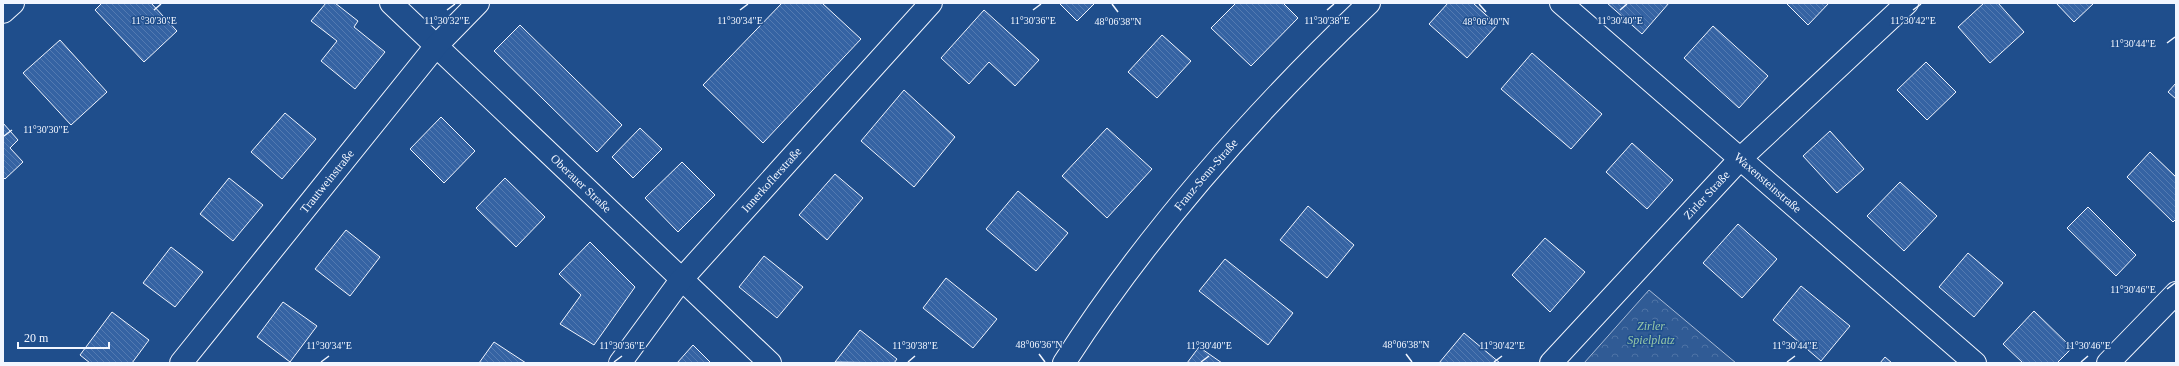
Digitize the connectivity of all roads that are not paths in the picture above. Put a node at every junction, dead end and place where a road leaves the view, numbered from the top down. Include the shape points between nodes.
1 (13, 3) edge
2 (391, 3) edge
3 (478, 3) edge
4 (931, 3) edge
5 (1369, 3) edge
6 (1561, 3) edge
7 (1907, 3) edge
8 (3, 12) edge
9 (436, 46) junction
10 (1741, 158) junction
11 (681, 280) junction
12 (2176, 293) edge
13 (181, 363) edge
14 (620, 363) edge
15 (770, 363) edge
16 (1064, 363) edge
17 (1551, 363) edge
18 (1974, 363) edge
19 (2108, 363) edge

1 - 8 street
2 - 9 street, Oberauer Straße
3 - 9 street, Trautweinstraße
4 - 11 street, Innerkoflerstraße
5 - 16 street, Franz-Senn-Straße via 1302,67 1176,210 1089,324
6 - 10 street, Waxensteinstraße
7 - 10 street, Zirler Straße
9 - 11 street, Oberauer Straße
9 - 13 street, Trautweinstraße
10 - 17 street, Zirler Straße
10 - 18 street, Waxensteinstraße
11 - 14 street, Innerkoflerstraße
11 - 15 street, Oberauer Straße
12 - 19 street

